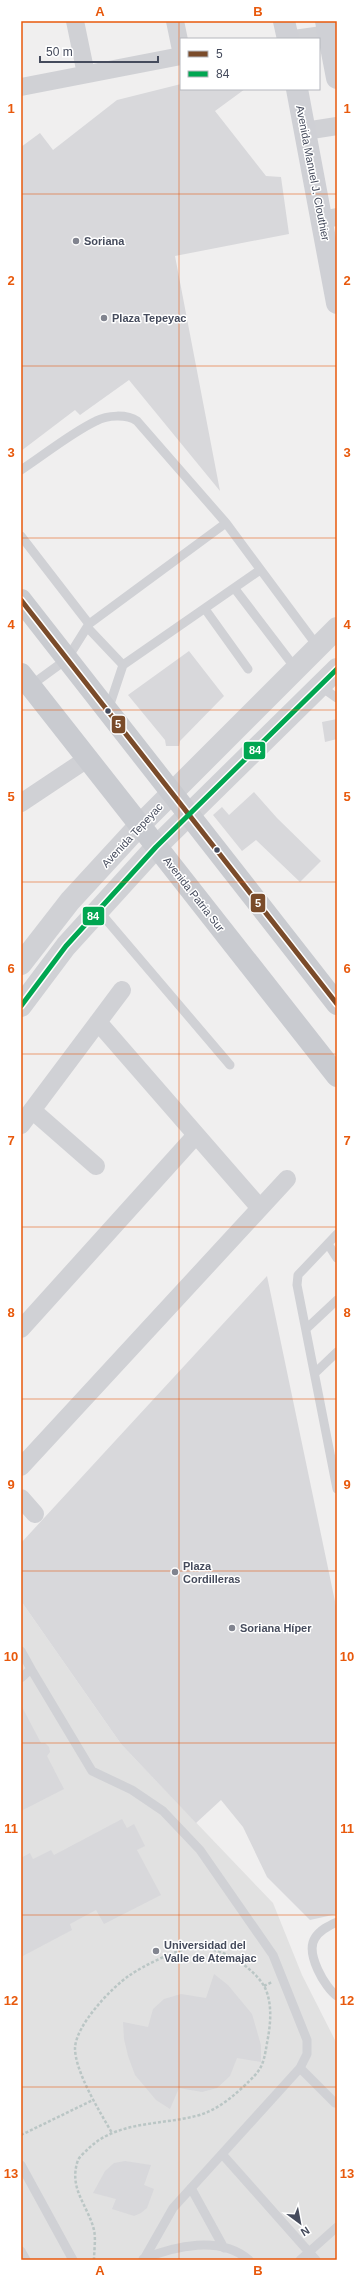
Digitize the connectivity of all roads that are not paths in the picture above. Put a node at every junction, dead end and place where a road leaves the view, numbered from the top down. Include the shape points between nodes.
1 (75, 21) edge
2 (175, 21) edge
3 (284, 21) edge
4 (331, 29) edge
5 (288, 38) edge
6 (298, 38) edge
7 (180, 45) edge
8 (180, 56) edge
9 (86, 74) junction
10 (337, 78) edge
11 (21, 87) edge
12 (297, 90) edge
13 (337, 126) edge
14 (305, 131) junction
15 (329, 219) edge
16 (333, 264) edge
17 (337, 303) edge
18 (21, 470) edge
19 (226, 523) junction
20 (21, 536) edge
21 (260, 570) junction
22 (234, 589) junction
23 (21, 600) edge
24 (205, 609) junction
25 (88, 625) junction
26 (337, 628) edge
27 (318, 647) junction
28 (67, 659) junction
29 (123, 665) junction
30 (248, 669) dead end
31 (296, 669) junction
32 (337, 669) edge
33 (25, 680) edge
34 (329, 692) edge
35 (108, 711) junction
36 (87, 759) junction
37 (172, 793) junction
38 (21, 803) edge
39 (188, 814) junction
40 (139, 826) junction
41 (156, 847) junction
42 (98, 910) junction
43 (21, 964) edge
44 (122, 990) dead end
45 (337, 1004) edge
46 (21, 1006) edge
47 (98, 1022) junction
48 (230, 1065) dead end
49 (337, 1076) edge
50 (32, 1110) junction
51 (21, 1125) edge
52 (196, 1135) junction
53 (96, 1166) dead end
54 (287, 1179) dead end
55 (260, 1208) junction
56 (337, 1234) edge
57 (328, 1244) junction
58 (337, 1258) edge
59 (337, 1300) edge
60 (21, 1329) edge
61 (306, 1329) junction
62 (337, 1352) edge
63 (315, 1373) junction
64 (21, 1467) edge
65 (337, 1489) edge
66 (21, 1498) edge
67 (35, 1514) dead end
68 (21, 1651) edge
69 (31, 1669) junction
70 (21, 1678) edge
71 (337, 1922) edge
72 (337, 1996) edge
73 (300, 2068) junction
74 (337, 2102) edge
75 (222, 2154) junction
76 (21, 2165) edge
77 (191, 2188) junction
78 (337, 2227) edge
79 (224, 2248) junction
80 (21, 2251) edge
81 (309, 2252) junction
82 (143, 2259) edge
83 (26, 2260) edge
84 (73, 2260) edge
85 (249, 2260) edge
86 (300, 2260) edge
87 (316, 2260) edge

1 - 9 street
2 - 7 street
3 - 5 main road
4 - 6 street
4 - 10 main road
8 - 9 street
9 - 11 street
12 - 14 main road, Avenida Manuel J. Clouthier
13 - 14 street
14 - 15 main road, Avenida Manuel J. Clouthier
15 - 16 main road, Avenida Manuel J. Clouthier
16 - 17 main road, Avenida Manuel J. Clouthier
18 - 19 lane via 97,420 131,417
19 - 21 lane
19 - 25 lane
20 - 25 lane
21 - 22 lane
21 - 27 lane
22 - 24 lane
22 - 31 lane
23 - 28 main road
24 - 29 lane
24 - 30 lane
25 - 28 lane
25 - 29 lane
26 - 27 street, Avenida Tepeyac
27 - 31 street, Avenida Tepeyac
28 - 33 lane
28 - 35 main road
29 - 35 lane
31 - 37 street, Avenida Tepeyac
32 - 34 street
33 - 36 main road, Avenida Patria Sur
34 - 39 street
35 - 37 main road
36 - 38 street
36 - 40 main road, Avenida Patria Sur
37 - 39 main road
37 - 40 street, Avenida Tepeyac
39 - 41 street
39 - 45 main road
40 - 41 main road, Avenida Patria Sur
40 - 43 street, Avenida Tepeyac via 70,901
41 - 42 street
41 - 49 main road, Avenida Patria Sur
42 - 46 street via 66,946
42 - 48 lane
44 - 47 street
47 - 50 street
47 - 52 street
50 - 51 street
50 - 53 street
52 - 55 street
52 - 60 street
54 - 55 street
55 - 64 street
56 - 57 lane
57 - 58 lane
57 - 61 lane via 298,1275 297,1285
59 - 61 lane
61 - 63 lane
62 - 63 lane
63 - 65 lane
66 - 67 street
68 - 69 lane
69 - 70 lane
69 - 73 lane via 92,1771 132,1790 163,1810 200,1850 273,1955 307,2040 307,2054
71 - 72 lane via 324,1928 314,1940 312,1950 318,1970 331,1992
73 - 74 lane via 335,2103
73 - 75 lane
75 - 77 lane
75 - 81 lane
76 - 84 lane
77 - 79 lane
77 - 82 lane via 173,2208
78 - 81 lane
79 - 82 lane via 191,2245 162,2251
79 - 85 lane
80 - 83 lane
81 - 86 lane
81 - 87 lane

